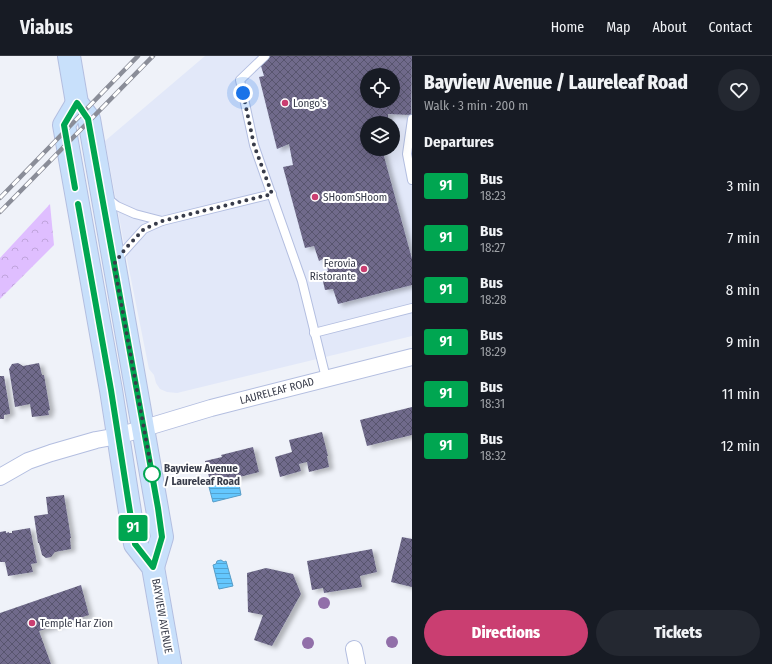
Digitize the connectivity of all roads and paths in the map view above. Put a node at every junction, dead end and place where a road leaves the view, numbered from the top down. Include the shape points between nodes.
1 (69, 56) edge
2 (265, 56) edge
3 (77, 103) junction
4 (412, 119) edge
5 (412, 180) edge
6 (101, 192) junction
7 (272, 194) junction
8 (162, 221) junction
9 (114, 264) junction
10 (412, 308) edge
11 (314, 333) junction
12 (412, 357) edge
13 (326, 378) junction
14 (144, 429) junction
15 (118, 436) junction
16 (0, 477) edge
17 (153, 567) junction
18 (170, 664) edge

1 - 3 main road, BAYVIEW AVENUE
2 - 7 lane via 240,80 254,145
3 - 6 main road, BAYVIEW AVENUE via 88,119
3 - 15 main road, BAYVIEW AVENUE via 64,125
4 - 5 lane via 407,154
6 - 8 lane via 117,206
6 - 9 main road, BAYVIEW AVENUE
7 - 8 lane
7 - 11 lane via 302,281
8 - 9 lane via 144,229
9 - 14 main road, BAYVIEW AVENUE
10 - 11 lane
11 - 13 lane
12 - 13 street, LAURELEAF ROAD
13 - 14 street, LAURELEAF ROAD
14 - 15 street, LAURELEAF ROAD
14 - 17 main road, BAYVIEW AVENUE via 162,537
15 - 16 street, LAURELEAF ROAD via 96,440 28,461
15 - 17 main road, BAYVIEW AVENUE via 135,544
17 - 18 main road, BAYVIEW AVENUE

